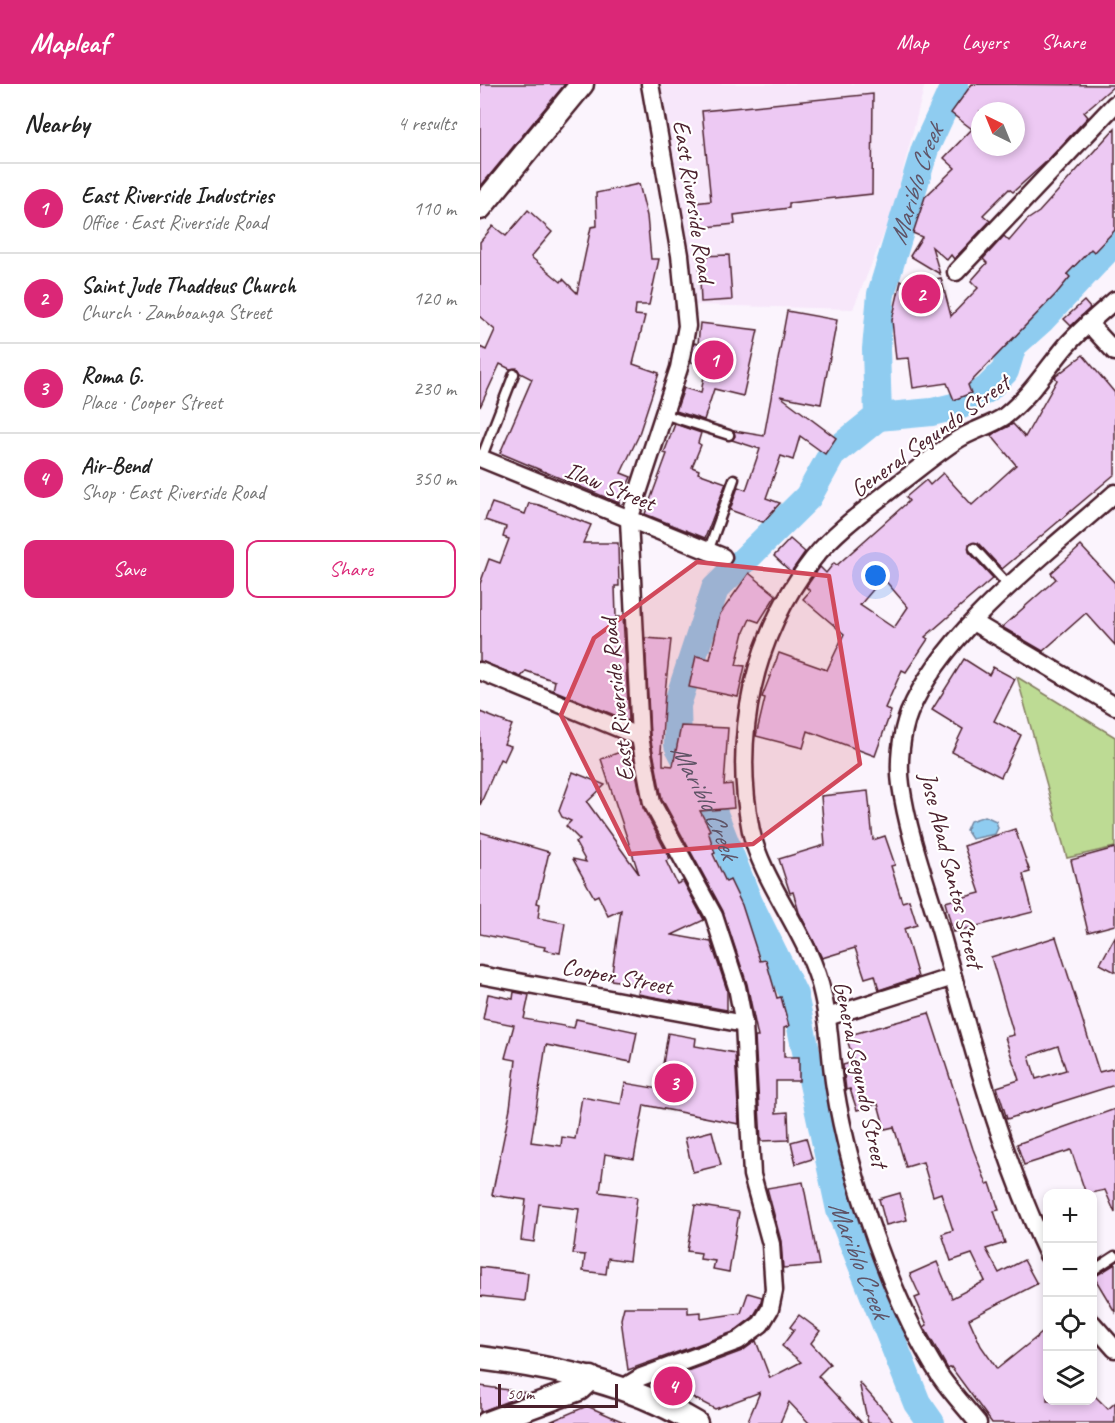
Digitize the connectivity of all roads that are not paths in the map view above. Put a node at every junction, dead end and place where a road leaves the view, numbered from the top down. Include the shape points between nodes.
1 (582, 84) edge
2 (650, 84) edge
3 (1115, 104) edge
4 (480, 208) edge
5 (956, 272) dead end
6 (1115, 300) edge
7 (1088, 323) junction
8 (1115, 352) edge
9 (514, 374) dead end
10 (663, 414) junction
11 (729, 435) dead end
12 (480, 458) edge
13 (734, 479) dead end
14 (1115, 494) edge
15 (628, 520) junction
16 (974, 548) dead end
17 (716, 553) joint
18 (1009, 587) junction
19 (973, 622) junction
20 (480, 671) edge
21 (1115, 706) edge
22 (640, 737) junction
23 (480, 975) edge
24 (953, 977) junction
25 (827, 1017) junction
26 (744, 1024) junction
27 (1043, 1246) edge
28 (1115, 1256) edge
29 (1097, 1268) edge
30 (1097, 1329) edge
31 (1115, 1349) edge
32 (480, 1358) edge
33 (591, 1378) junction
34 (623, 1388) junction
35 (487, 1423) edge
36 (696, 1423) edge
37 (978, 1423) edge

1 - 4 main road
2 - 10 street, East Riverside Road via 687,306 684,347
3 - 5 street
6 - 7 street, General Segundo Street
7 - 8 street
7 - 25 street, General Segundo Street via 1022,401 1001,419 958,439 861,514 822,550 794,588 757,664 744,743 752,833 806,948 823,991
9 - 12 lane
10 - 11 lane
10 - 15 street, East Riverside Road
12 - 15 street, Ilaw Street
13 - 17 lane
14 - 18 street, Jose Abad Santos Street
15 - 17 street, Ilaw Street
15 - 22 street, East Riverside Road
16 - 18 lane
18 - 19 street, Jose Abad Santos Street
19 - 21 street
19 - 24 street, Jose Abad Santos Street via 926,682 909,714 902,747 901,784
20 - 22 street
22 - 26 street, East Riverside Road via 652,803 714,916 737,987
23 - 26 street, Cooper Street
24 - 25 street
24 - 27 street, Jose Abad Santos Street via 1016,1182
25 - 37 street, General Segundo Street via 846,1143 899,1301 940,1376
26 - 34 street, East Riverside Road via 752,1175 774,1269 770,1310 760,1324 738,1341 641,1377
28 - 29 lane
30 - 31 street
32 - 33 main road
33 - 34 main road
33 - 35 main road via 579,1389
34 - 36 main road

